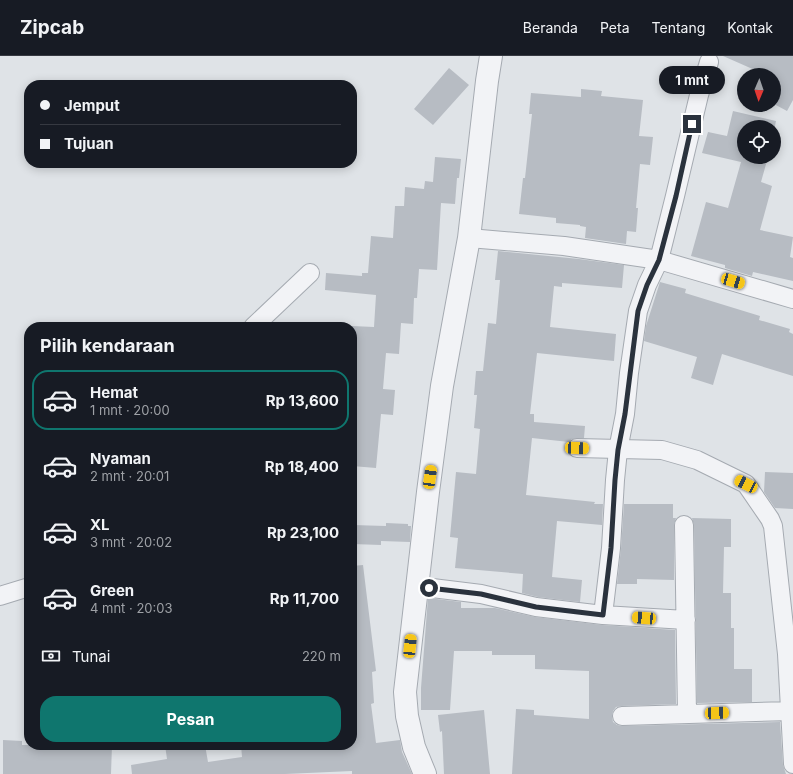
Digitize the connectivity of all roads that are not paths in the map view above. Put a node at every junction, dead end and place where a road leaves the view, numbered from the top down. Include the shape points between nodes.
1 (491, 56) edge
2 (709, 62) dead end
3 (469, 238) junction
4 (659, 260) junction
5 (310, 273) dead end
6 (793, 298) edge
7 (259, 322) edge
8 (577, 448) dead end
9 (618, 450) junction
10 (684, 525) dead end
11 (416, 586) junction
12 (24, 589) edge
13 (0, 596) edge
14 (603, 615) junction
15 (686, 620) junction
16 (790, 655) edge
17 (790, 711) junction
18 (687, 714) junction
19 (622, 716) dead end
20 (793, 764) edge
21 (425, 774) edge

1 - 3 street
2 - 4 street
3 - 4 street via 564,246
3 - 11 street via 442,386
4 - 6 street
4 - 9 street via 638,311
5 - 7 street
8 - 9 street
9 - 14 street
9 - 16 street via 662,450 674,453 697,460 746,484 773,526
10 - 15 street
11 - 14 street via 481,594 536,607
11 - 21 street via 405,692 414,747
12 - 13 street
14 - 15 street
15 - 18 street
16 - 17 street
17 - 18 street
17 - 20 street
18 - 19 street

